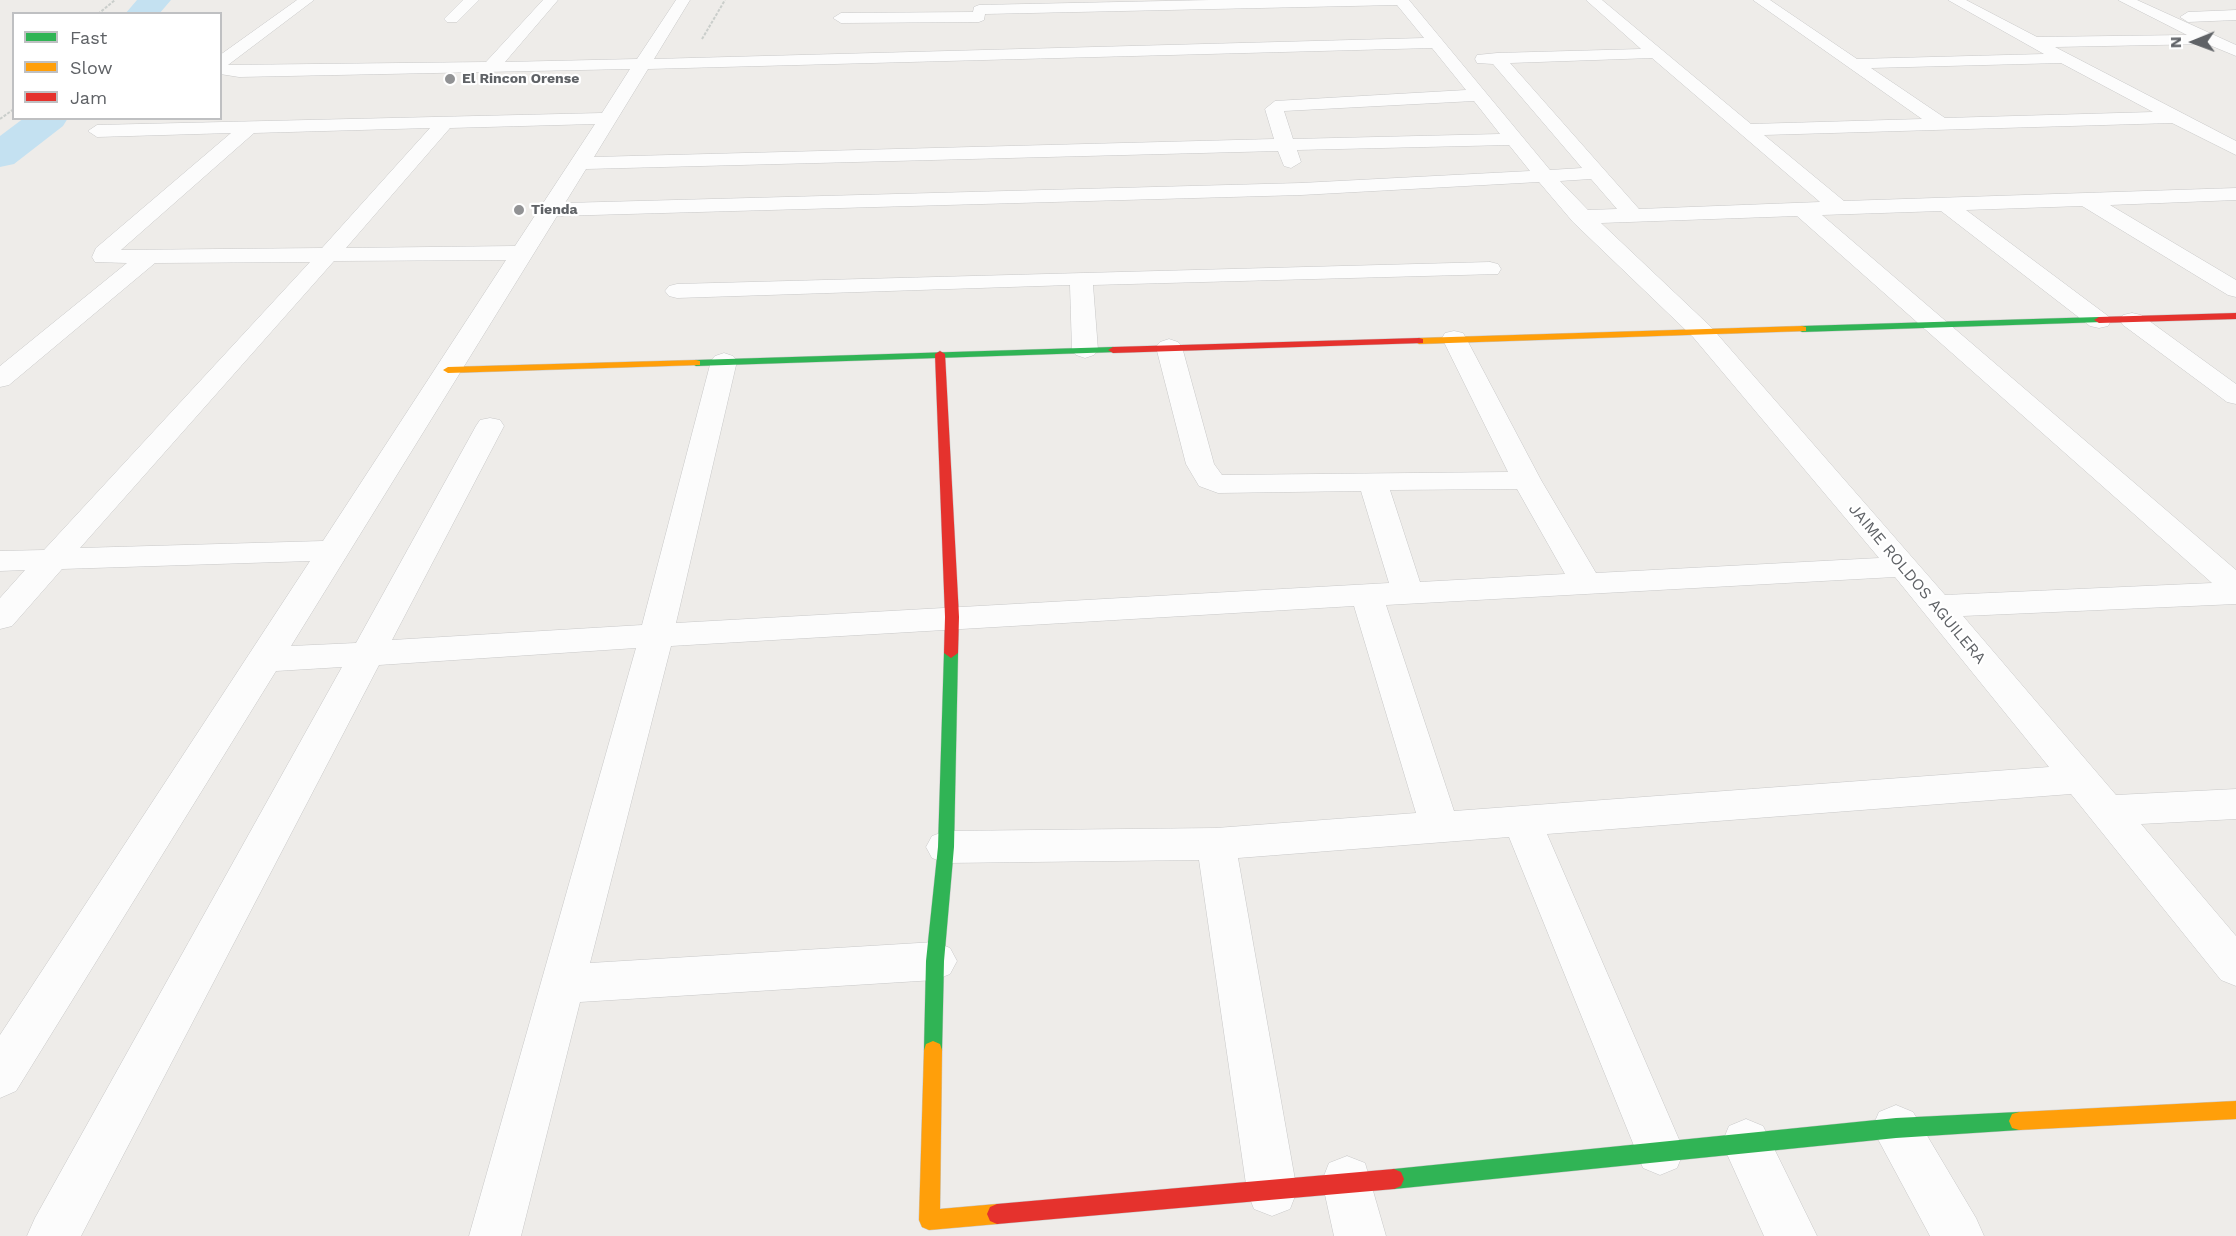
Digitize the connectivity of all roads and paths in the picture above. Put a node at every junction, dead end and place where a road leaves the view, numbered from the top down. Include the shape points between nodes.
1 (115, 0) edge
2 (307, 0) edge
3 (472, 0) edge
4 (551, 0) edge
5 (683, 0) edge
6 (725, 0) edge
7 (846, 0) edge
8 (1401, 0) edge
9 (1593, 0) edge
10 (1760, 0) edge
11 (1955, 0) edge
12 (2124, 0) edge
13 (2150, 0) edge
14 (979, 9) edge
15 (100, 12) edge
16 (2236, 15) edge
17 (1166, 16) junction
18 (2188, 17) junction
19 (841, 18) junction
20 (452, 19) dead end
21 (2236, 38) edge
22 (2212, 39) junction
23 (2036, 42) junction
24 (1437, 43) junction
25 (1176, 48) junction
26 (2236, 51) edge
27 (1653, 53) junction
28 (978, 54) junction
29 (2064, 57) junction
30 (831, 58) junction
31 (1497, 58) junction
32 (1451, 60) junction
33 (222, 62) edge
34 (688, 62) junction
35 (642, 64) junction
36 (1853, 64) junction
37 (491, 67) junction
38 (222, 69) edge
39 (1478, 95) junction
40 (1545, 113) junction
41 (1493, 115) junction
42 (2176, 117) junction
43 (609, 118) junction
44 (445, 122) junction
45 (1941, 124) junction
46 (249, 127) junction
47 (1747, 130) junction
48 (97, 131) dead end
49 (1513, 139) junction
50 (1285, 143) junction
51 (2236, 149) edge
52 (990, 152) junction
53 (580, 163) junction
54 (1597, 173) junction
55 (1545, 174) junction
56 (1301, 189) junction
57 (2236, 194) edge
58 (990, 198) junction
59 (2084, 198) junction
60 (1944, 202) junction
61 (1837, 206) junction
62 (1802, 208) junction
63 (550, 210) junction
64 (1634, 216) junction
65 (1581, 217) junction
66 (522, 253) junction
67 (328, 255) junction
68 (149, 257) junction
69 (1490, 269) dead end
70 (1081, 278) junction
71 (2236, 290) edge
72 (677, 291) dead end
73 (2236, 316) edge
74 (2132, 320) junction
75 (2099, 321) junction
76 (1933, 325) junction
77 (1702, 332) junction
78 (1454, 338) junction
79 (1169, 347) junction
80 (1084, 350) junction
81 (940, 354) junction
82 (724, 361) junction
83 (448, 370) junction
84 (0, 379) edge
85 (2236, 396) edge
86 (490, 426) dead end
87 (1527, 480) junction
88 (1373, 484) junction
89 (334, 550) junction
90 (50, 560) junction
91 (0, 561) edge
92 (1903, 567) junction
93 (1586, 583) junction
94 (2236, 587) edge
95 (2236, 593) edge
96 (1408, 594) junction
97 (1367, 596) junction
98 (1937, 606) junction
99 (952, 617) junction
100 (0, 618) edge
101 (656, 638) junction
102 (369, 654) junction
103 (264, 660) junction
104 (2080, 779) junction
105 (2236, 804) edge
106 (2108, 811) junction
107 (1522, 820) junction
108 (1440, 826) junction
109 (1216, 844) junction
110 (946, 847) junction
111 (935, 962) junction
112 (2236, 966) edge
113 (562, 984) junction
114 (0, 1076) edge
115 (2236, 1110) edge
116 (1896, 1128) junction
117 (1746, 1143) junction
118 (1660, 1151) junction
119 (1347, 1181) junction
120 (1272, 1191) junction
121 (928, 1228) edge
122 (53, 1236) edge
123 (495, 1236) edge
124 (1360, 1236) edge
125 (1791, 1236) edge
126 (1958, 1236) edge

1 - 15 path
2 - 33 street
3 - 20 street
4 - 37 street
5 - 35 street
6 - 34 path
7 - 19 street
8 - 17 street
8 - 24 street, JAIME ROLDOS AGUILERA
9 - 27 street
10 - 36 street
11 - 23 street
12 - 22 street
13 - 18 street
14 - 17 street
14 - 19 street
14 - 28 street
16 - 18 street
17 - 25 street
18 - 21 street
19 - 30 street
22 - 23 street
22 - 26 street
23 - 29 street
24 - 25 street
24 - 32 street, JAIME ROLDOS AGUILERA
25 - 28 street
27 - 31 street
27 - 47 street
28 - 30 street
29 - 36 street
29 - 42 street
30 - 34 street
31 - 32 street
31 - 40 street
32 - 39 street, JAIME ROLDOS AGUILERA
34 - 35 street
35 - 37 street
35 - 43 street
36 - 45 street
37 - 38 street
39 - 41 street, JAIME ROLDOS AGUILERA
39 - 50 street via 1281,105 1274,109
40 - 41 street
40 - 54 street
41 - 49 street, JAIME ROLDOS AGUILERA
42 - 45 street
42 - 51 street
43 - 44 street
43 - 53 street
44 - 46 street
44 - 67 street
45 - 47 street
46 - 48 street
46 - 68 street via 102,255
47 - 61 street
49 - 50 street
49 - 55 street, JAIME ROLDOS AGUILERA
50 - 52 street
50 - 56 street
52 - 53 street
52 - 58 street
53 - 63 street
54 - 55 street
54 - 64 street
55 - 56 street
55 - 65 street, JAIME ROLDOS AGUILERA
56 - 58 street
57 - 59 street
58 - 63 street
59 - 60 street
59 - 71 street
60 - 61 street
60 - 75 street
61 - 62 street
62 - 64 street
62 - 76 street
63 - 66 street
64 - 65 street
65 - 77 street, JAIME ROLDOS AGUILERA
66 - 67 street
66 - 83 street
67 - 68 street
67 - 90 street
68 - 84 street
69 - 70 street
70 - 72 street
70 - 80 street
73 - 74 street
74 - 75 street
74 - 85 street
75 - 76 street
76 - 77 street
76 - 94 street
77 - 78 street
77 - 92 street, JAIME ROLDOS AGUILERA
78 - 79 street
78 - 87 street
79 - 80 street
79 - 88 street via 1200,464 1209,480 1239,485
80 - 81 street
81 - 82 street
81 - 99 street
82 - 83 street
82 - 101 street
83 - 89 street
86 - 102 street
87 - 88 street
87 - 93 street
88 - 96 street
89 - 90 street
89 - 103 street
90 - 91 street
90 - 100 street
92 - 93 street
92 - 98 street, JAIME ROLDOS AGUILERA
93 - 96 street
95 - 98 street
96 - 97 street
97 - 99 street
97 - 108 street
98 - 104 street, JAIME ROLDOS AGUILERA
99 - 101 street
99 - 110 street
101 - 102 street
101 - 113 street
102 - 103 street
102 - 122 street
103 - 114 street
104 - 106 street, JAIME ROLDOS AGUILERA
104 - 107 street
105 - 106 street
106 - 112 street, JAIME ROLDOS AGUILERA
107 - 108 street
107 - 118 street
108 - 109 street
109 - 110 street
109 - 120 street
110 - 111 street
111 - 113 street
111 - 121 street
113 - 123 street
115 - 116 street
116 - 117 street
116 - 126 street
117 - 118 street
117 - 125 street
118 - 119 street
119 - 120 street
119 - 124 street
120 - 121 street

